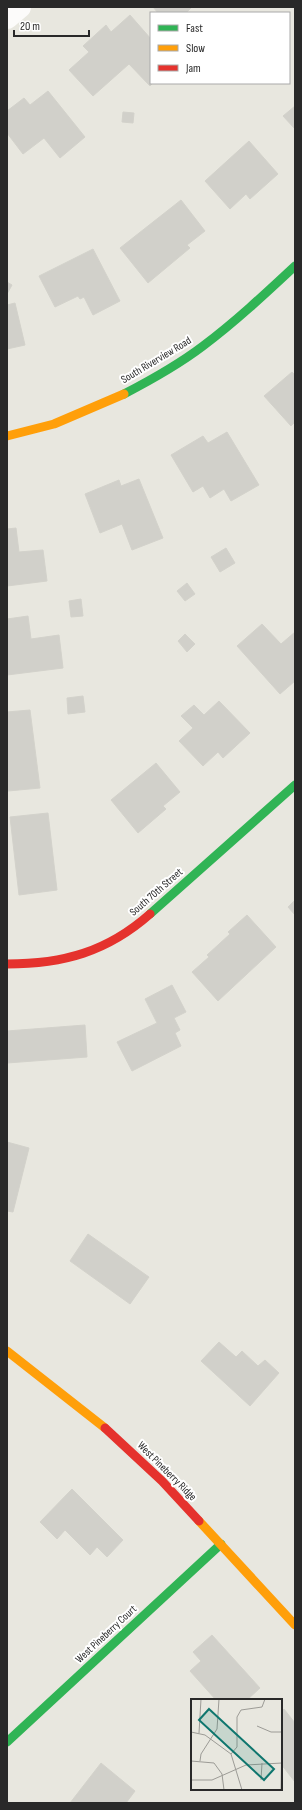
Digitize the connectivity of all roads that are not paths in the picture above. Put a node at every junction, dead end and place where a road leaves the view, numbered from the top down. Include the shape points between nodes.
1 (20, 7) edge
2 (7, 18) edge
3 (295, 266) edge
4 (7, 436) edge
5 (295, 785) edge
6 (7, 964) edge
7 (7, 1351) edge
8 (221, 1544) junction
9 (295, 1625) edge
10 (7, 1742) edge

1 - 2 street
3 - 4 street, South Riverview Road via 212,338 155,377 118,397 75,415
5 - 6 street, South 70th Street via 123,936 97,950 65,961
7 - 8 street, West Pineberry Ridge via 94,1418 162,1481
8 - 9 street, West Pineberry Ridge
8 - 10 street, West Pineberry Court

